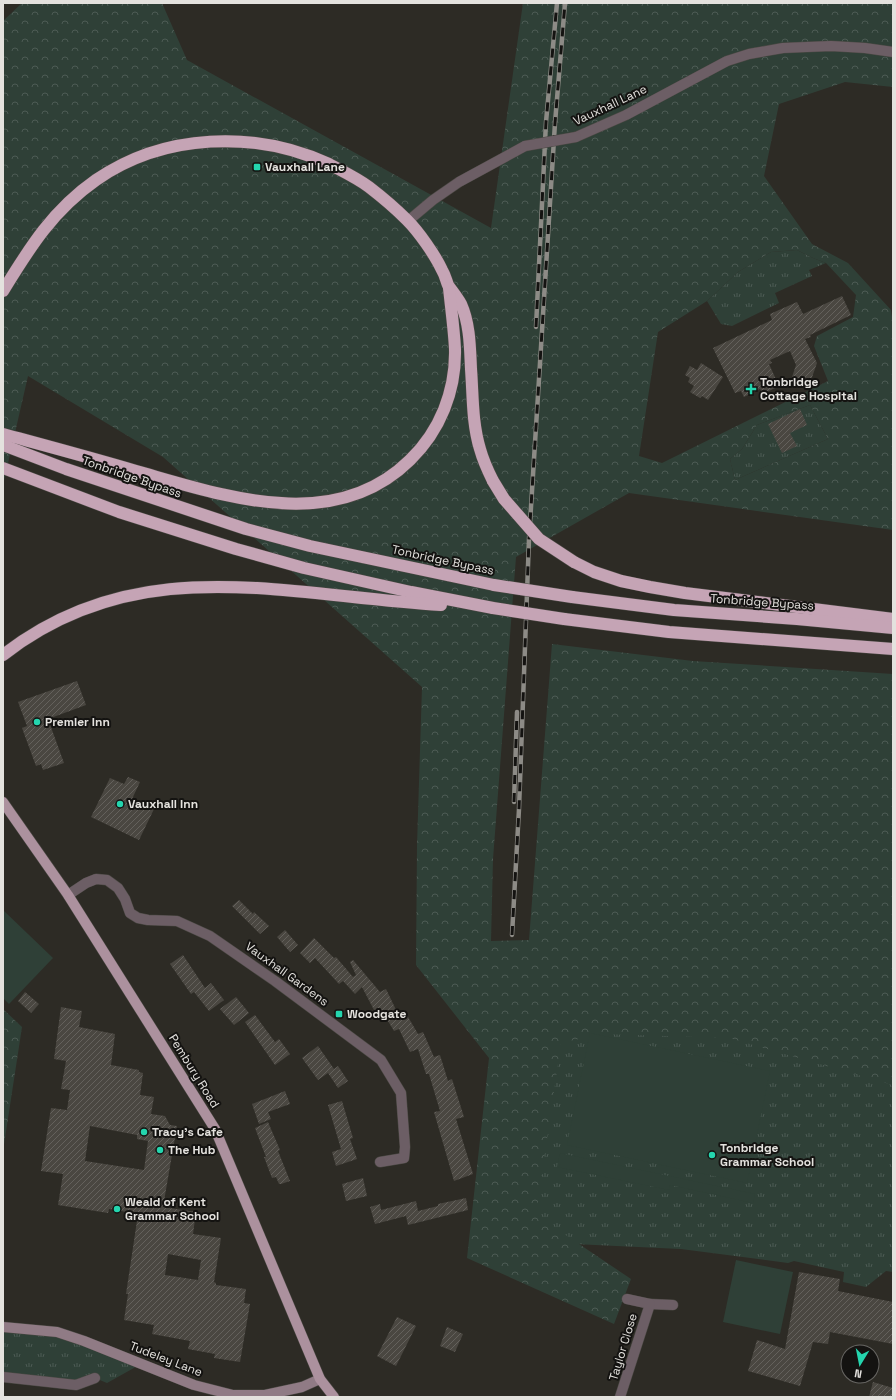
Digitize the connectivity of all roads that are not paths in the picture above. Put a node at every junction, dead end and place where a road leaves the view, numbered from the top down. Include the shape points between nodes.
1 (893, 52) edge
2 (408, 221) junction
3 (448, 285) junction
4 (3, 291) edge
5 (6, 440) edge
6 (3, 468) edge
7 (489, 608) junction
8 (893, 619) edge
9 (893, 628) edge
10 (893, 649) edge
11 (3, 655) edge
12 (3, 802) edge
13 (68, 895) junction
14 (380, 1162) dead end
15 (627, 1299) dead end
16 (650, 1304) junction
17 (674, 1305) dead end
18 (3, 1327) edge
19 (3, 1377) edge
20 (95, 1378) dead end
21 (320, 1379) junction
22 (334, 1397) edge
23 (620, 1397) edge

1 - 2 street, Vauxhall Lane, bridge via 831,46 784,48 727,61 626,115 576,137 525,146 458,182
2 - 3 highway via 432,252
2 - 4 highway via 368,186 345,172 289,149 227,141 180,145 148,153 119,166 70,200 29,249
3 - 5 highway via 455,350 454,373 442,416 431,435 399,471 379,484 354,494 334,500 302,504 247,500
3 - 8 highway, bridge via 461,305 467,324 476,434 480,450 504,499 539,539 574,562 621,581 708,596
5 - 9 highway, Tonbridge Bypass, bridge via 66,469 246,529 310,546 494,585 674,610
6 - 7 highway via 119,512 236,549 304,568
7 - 10 highway, bridge via 669,632
7 - 11 highway via 264,588 174,588 111,599 87,607 58,619
12 - 13 main road, Pembury Road
13 - 14 street, Vauxhall Gardens via 96,879 108,880 118,888 130,912 138,918 177,920 210,936 381,1060 401,1093 404,1158
13 - 21 main road, Pembury Road via 215,1129
15 - 16 street, Taylor Close
16 - 17 street, Taylor Close
16 - 23 street, Taylor Close
18 - 21 street, Tudeley Lane via 57,1332 194,1385 233,1395 265,1395 302,1387
19 - 20 street via 76,1385
21 - 22 main road, Pembury Road

